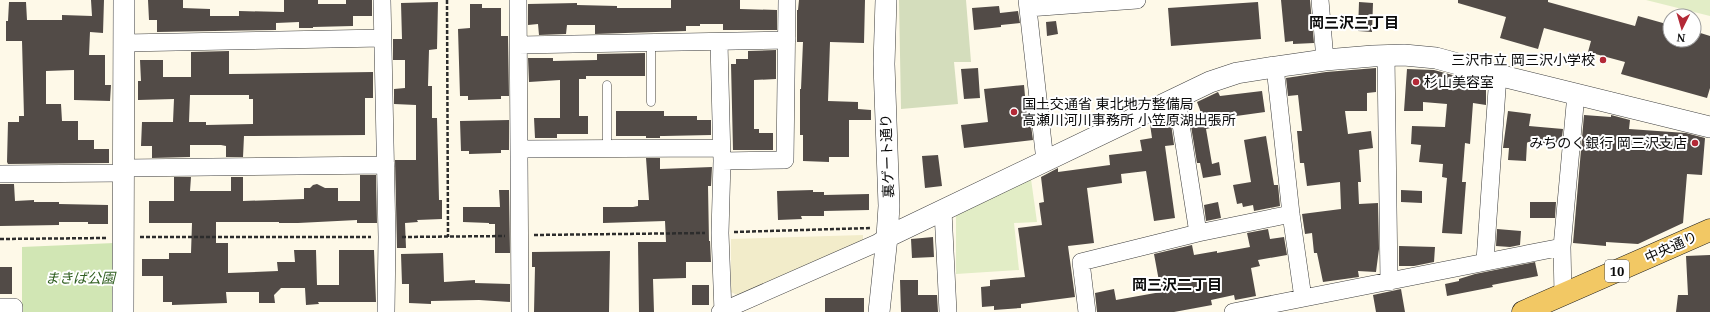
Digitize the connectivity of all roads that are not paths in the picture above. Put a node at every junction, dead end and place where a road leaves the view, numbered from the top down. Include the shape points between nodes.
1 (124, 0) edge
2 (382, 0) edge
3 (518, 0) edge
4 (787, 0) edge
5 (886, 0) edge
6 (1136, 0) edge
7 (1320, 0) edge
8 (1027, 4) edge
9 (382, 38) junction
10 (787, 40) junction
11 (718, 42) junction
12 (124, 43) junction
13 (651, 43) junction
14 (519, 45) junction
15 (1386, 55) junction
16 (1325, 60) junction
17 (1275, 67) junction
18 (1498, 75) junction
19 (608, 85) dead end
20 (1576, 94) junction
21 (1177, 99) junction
22 (651, 102) dead end
23 (1710, 127) edge
24 (607, 148) junction
25 (519, 149) junction
26 (722, 154) junction
27 (1045, 161) junction
28 (386, 165) junction
29 (124, 171) junction
30 (0, 174) edge
31 (943, 211) junction
32 (1291, 214) junction
33 (1710, 230) edge
34 (883, 232) junction
35 (1198, 233) junction
36 (1562, 247) junction
37 (1485, 261) junction
38 (1389, 282) junction
39 (1563, 295) junction
40 (1303, 298) junction
41 (0, 307) edge
42 (1275, 308) edge
43 (14, 312) edge
44 (123, 312) edge
45 (386, 312) edge
46 (520, 312) edge
47 (722, 312) edge
48 (879, 312) edge
49 (948, 312) edge
50 (1087, 312) edge
51 (1233, 312) edge
52 (1523, 312) edge

1 - 12 street
2 - 9 street
3 - 14 street
4 - 10 street
5 - 34 street, 裏ゲート通り via 884,64 888,170
6 - 8 street
7 - 16 street
8 - 27 street
9 - 12 street
9 - 28 street
10 - 11 street
10 - 26 street via 785,160
11 - 13 street
11 - 26 street
12 - 29 street
13 - 14 street
13 - 22 lane
14 - 25 street
15 - 16 street
15 - 18 street via 1436,58
15 - 38 street
16 - 17 street
17 - 21 street via 1237,73 1210,82
17 - 32 street
18 - 20 street
18 - 37 street
19 - 24 lane
20 - 23 street
20 - 36 street
21 - 27 street
21 - 35 street
24 - 25 street
24 - 26 street
25 - 46 street
26 - 47 street
27 - 31 street
28 - 29 street
28 - 45 street
29 - 30 street
29 - 44 street
31 - 34 street
31 - 49 street
32 - 35 street
32 - 40 street
33 - 39 main road, 中央通り / 10
34 - 47 street via 877,243
34 - 48 street, 裏ゲート通り
35 - 50 street via 1081,262
36 - 37 street
36 - 39 street
37 - 38 street
38 - 40 street
39 - 52 main road, 中央通り / 10
40 - 42 street
41 - 43 street via 14,307
42 - 51 street

